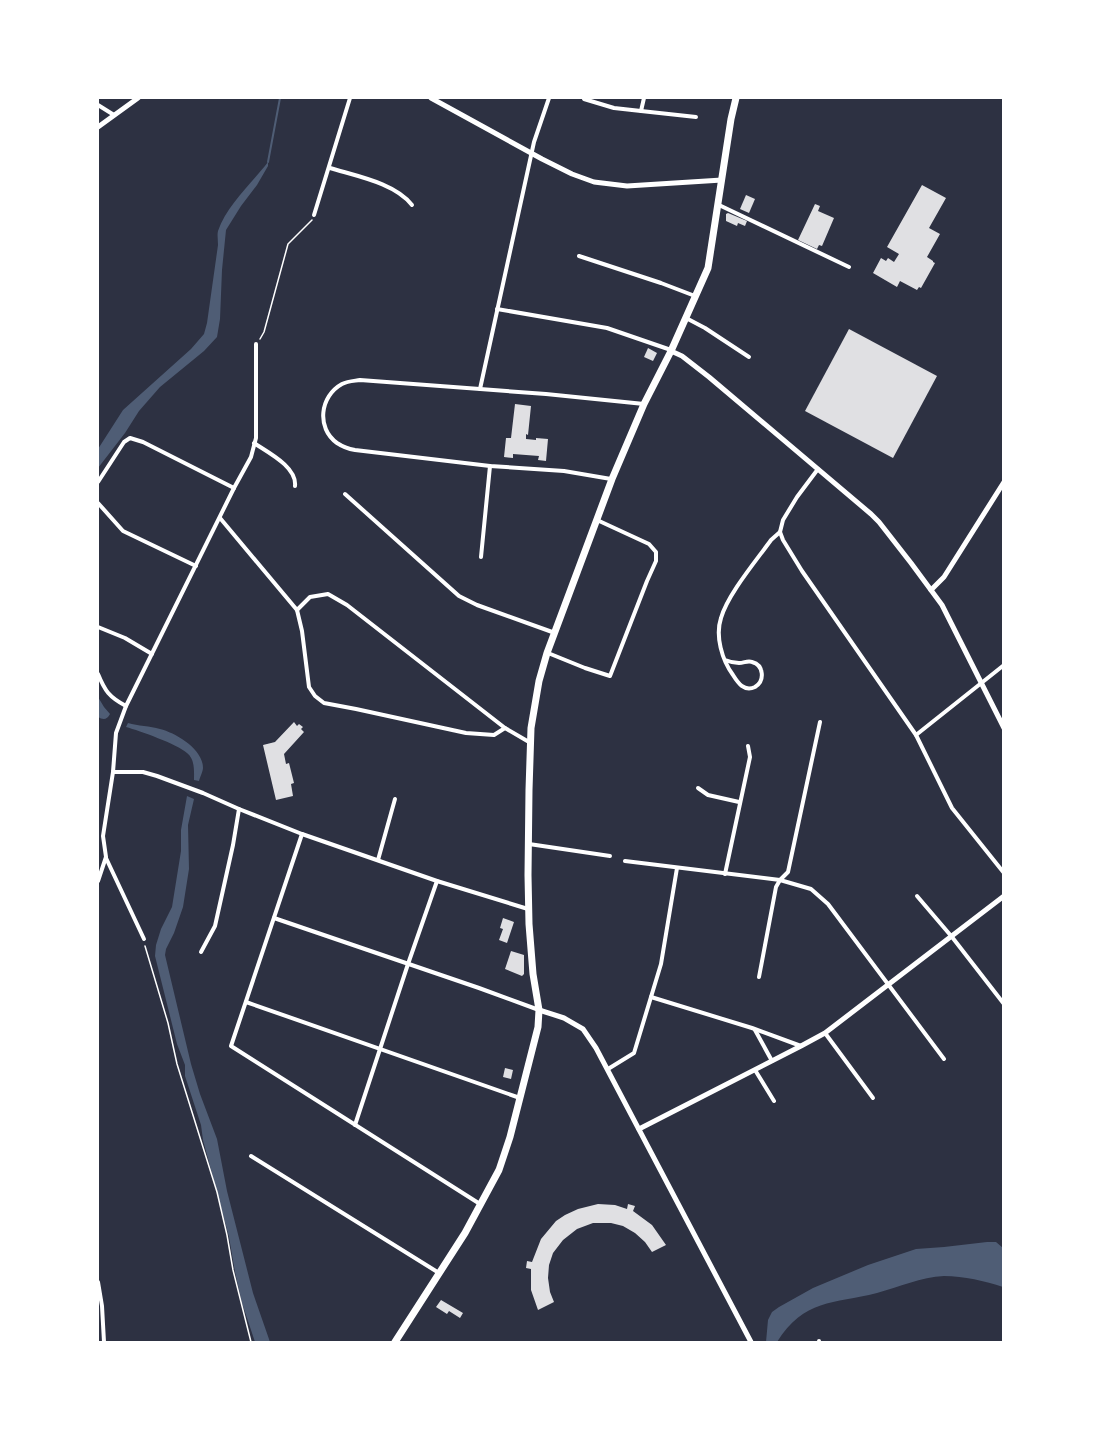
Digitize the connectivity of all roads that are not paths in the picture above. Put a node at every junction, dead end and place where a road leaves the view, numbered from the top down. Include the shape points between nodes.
1 (138, 98) edge
2 (350, 98) edge
3 (431, 98) edge
4 (549, 98) edge
5 (644, 98) edge
6 (736, 98) edge
7 (584, 99) dead end
8 (98, 105) edge
9 (641, 111) junction
10 (114, 114) junction
11 (696, 117) dead end
12 (98, 127) edge
13 (532, 153) junction
14 (330, 168) junction
15 (722, 180) junction
16 (718, 204) junction
17 (412, 206) dead end
18 (314, 215) road end
19 (579, 256) dead end
20 (849, 267) dead end
21 (696, 297) junction
22 (497, 309) junction
23 (686, 318) junction
24 (256, 344) road end
25 (671, 351) junction
26 (749, 357) dead end
27 (480, 389) junction
28 (644, 404) junction
29 (255, 443) junction
30 (490, 466) junction
31 (819, 468) junction
32 (612, 479) junction
33 (98, 482) edge
34 (1004, 482) edge
35 (295, 486) dead end
36 (234, 488) junction
37 (345, 494) dead end
38 (98, 503) edge
39 (220, 518) junction
40 (597, 520) junction
41 (780, 532) junction
42 (481, 557) dead end
43 (196, 566) junction
44 (932, 590) junction
45 (297, 610) junction
46 (98, 627) edge
47 (555, 633) junction
48 (547, 652) junction
49 (152, 654) junction
50 (725, 660) junction
51 (1004, 665) edge
52 (98, 674) edge
53 (981, 683) junction
54 (126, 706) junction
55 (820, 722) dead end
56 (505, 728) junction
57 (1004, 728) edge
58 (916, 735) junction
59 (531, 743) junction
60 (748, 746) dead end
61 (112, 772) junction
62 (698, 788) dead end
63 (395, 799) dead end
64 (739, 802) junction
65 (239, 809) junction
66 (302, 834) junction
67 (529, 844) junction
68 (610, 856) dead end
69 (106, 857) junction
70 (378, 860) junction
71 (625, 861) dead end
72 (677, 868) junction
73 (1004, 873) edge
74 (725, 874) junction
75 (780, 880) junction
76 (98, 881) edge
77 (437, 881) junction
78 (917, 896) dead end
79 (1004, 896) edge
80 (529, 909) junction
81 (274, 918) junction
82 (952, 937) junction
83 (144, 939) road end
84 (201, 952) dead end
85 (408, 964) junction
86 (759, 977) dead end
87 (888, 984) junction
88 (651, 996) junction
89 (246, 1002) junction
90 (1004, 1004) edge
91 (539, 1010) junction
92 (754, 1029) junction
93 (825, 1033) junction
94 (801, 1046) junction
95 (380, 1049) junction
96 (944, 1059) dead end
97 (772, 1061) junction
98 (608, 1069) junction
99 (755, 1070) junction
100 (521, 1098) junction
101 (873, 1098) dead end
102 (774, 1101) dead end
103 (355, 1125) junction
104 (639, 1129) junction
105 (251, 1156) dead end
106 (481, 1205) junction
107 (440, 1274) junction
108 (98, 1282) edge
109 (104, 1342) edge
110 (395, 1342) edge
111 (752, 1342) edge

1 - 10 street
2 - 14 street
3 - 13 street
4 - 13 street
5 - 9 street
6 - 15 main road
7 - 9 street
8 - 10 street
9 - 11 street
10 - 12 street
13 - 15 street via 577,176 608,185
13 - 22 street
14 - 17 street via 390,188
14 - 18 street
15 - 16 main road
16 - 20 street
16 - 21 main road via 709,264
19 - 21 street
21 - 23 main road
22 - 25 street via 607,328
22 - 27 street
23 - 25 main road
23 - 26 street
24 - 29 street
25 - 28 main road
25 - 31 street via 709,377
27 - 28 street
27 - 30 street via 348,381 326,400 324,425 331,437 346,448
28 - 32 main road
29 - 35 street via 291,470
29 - 36 street
30 - 32 street
30 - 42 street
31 - 41 street via 787,512
31 - 44 street via 876,519
32 - 40 main road
33 - 36 street via 130,438
34 - 44 street via 945,576
36 - 39 street
37 - 47 street via 459,596
38 - 43 street via 123,531
39 - 43 street
39 - 45 street
40 - 47 main road
40 - 48 street via 649,544 656,552 656,561 610,676
41 - 50 street via 726,605 719,630
41 - 58 street via 785,546
43 - 49 street
44 - 53 street
45 - 56 street via 310,597 328,594
45 - 56 street via 309,687 324,703 466,733 494,735
46 - 49 street
47 - 48 main road
48 - 59 main road via 534,705
49 - 54 street
50 - 50 street via 756,663 762,674 760,682 753,688 741,686
51 - 53 street
52 - 54 street via 109,695
53 - 57 street
53 - 58 street
54 - 61 street via 116,732
55 - 75 street via 788,872
56 - 59 street
58 - 73 street via 952,808
59 - 67 main road
60 - 64 street via 750,757
61 - 65 street via 144,772
61 - 69 street via 103,836
62 - 64 street via 708,795
63 - 70 street
64 - 74 street
65 - 66 street
65 - 84 street via 215,926
66 - 70 street
66 - 81 street
67 - 68 street
67 - 80 main road
69 - 76 street
69 - 83 street
70 - 77 street
71 - 72 street
72 - 74 street
72 - 88 street via 661,964
74 - 75 street
75 - 86 street
75 - 87 street via 811,889 828,904
77 - 80 street
77 - 85 street
78 - 82 street
79 - 82 street
80 - 91 main road
81 - 85 street
81 - 89 street
82 - 87 street
82 - 90 street
85 - 91 street
85 - 95 street
87 - 93 street
87 - 96 street
88 - 92 street
88 - 98 street via 634,1053
89 - 95 street
89 - 103 street via 231,1046
91 - 98 street via 583,1029
91 - 100 main road
92 - 94 street
92 - 97 street
93 - 94 street
93 - 101 street
94 - 97 street
95 - 100 street
95 - 103 street
97 - 99 street
98 - 104 street
99 - 102 street
99 - 104 street
100 - 106 main road via 499,1170
103 - 106 street
104 - 111 street
105 - 107 street
106 - 107 main road
107 - 110 main road
108 - 109 street

